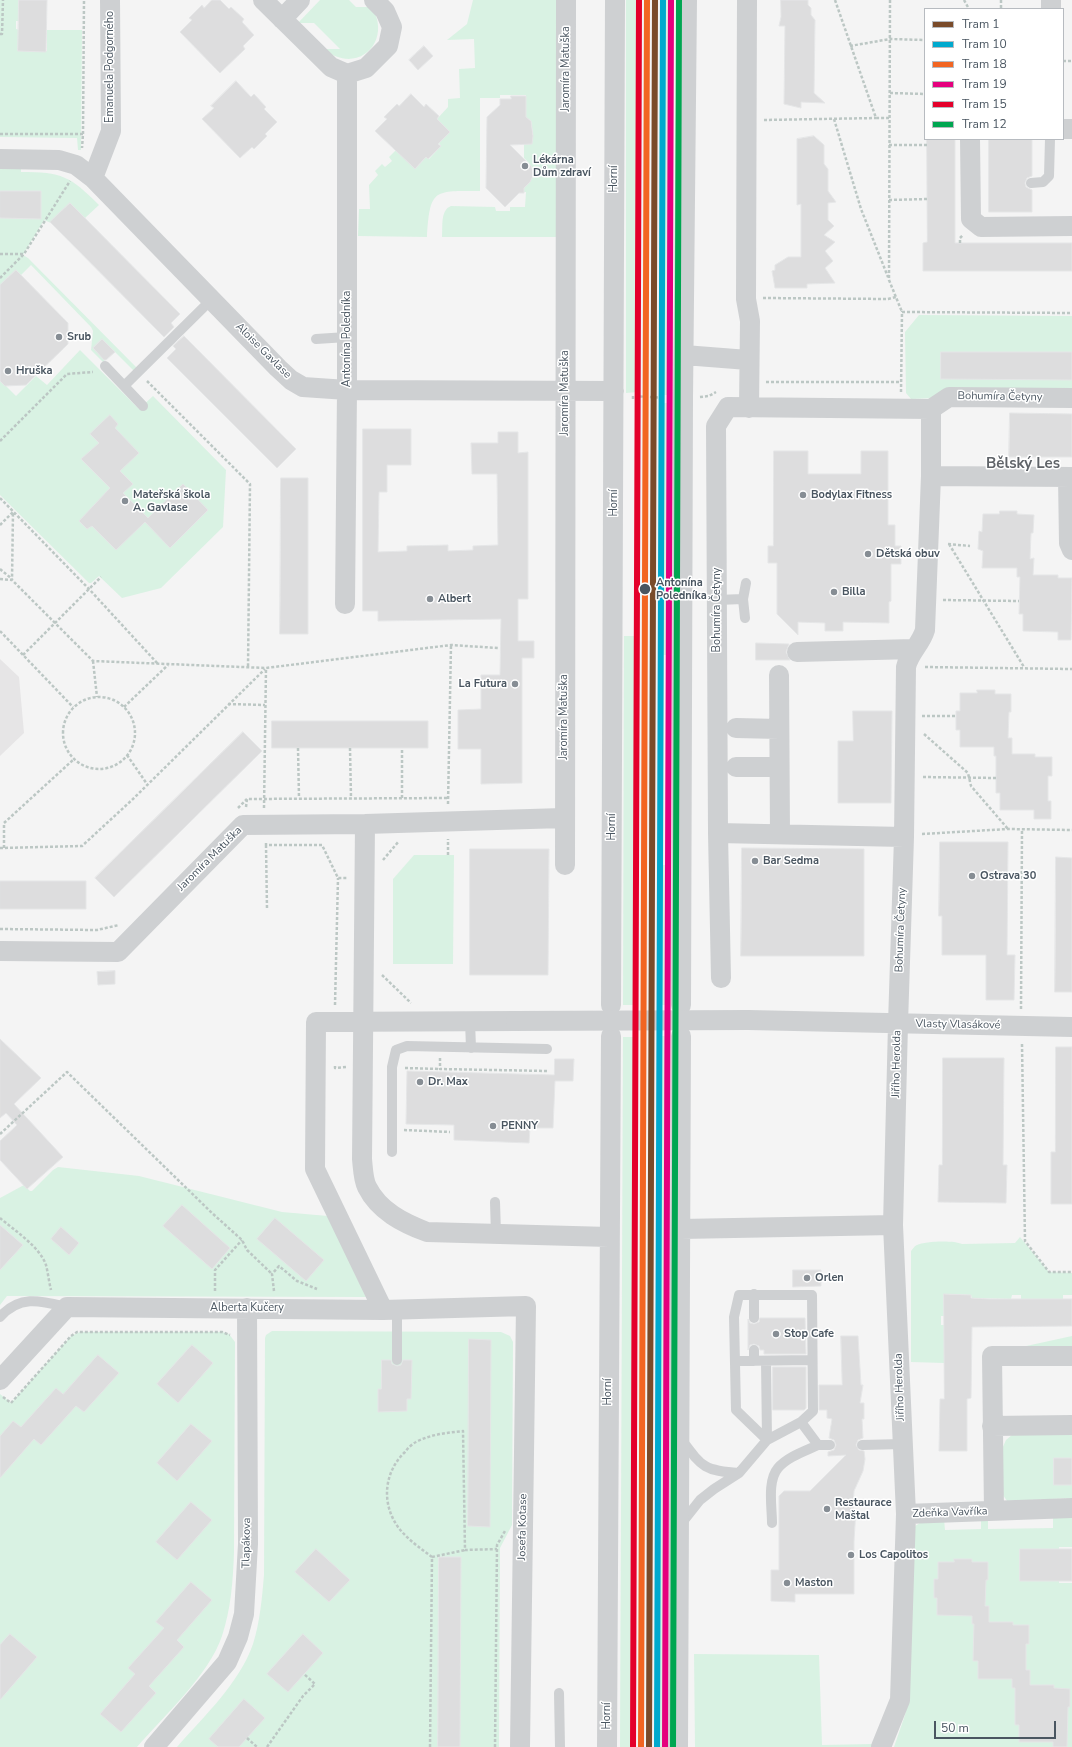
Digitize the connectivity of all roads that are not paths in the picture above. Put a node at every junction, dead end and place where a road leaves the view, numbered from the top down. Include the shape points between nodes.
1 (110, 0) edge
2 (263, 0) edge
3 (300, 0) edge
4 (374, 0) edge
5 (566, 0) edge
6 (615, 0) edge
7 (687, 0) edge
8 (695, 0) edge
9 (747, 0) edge
10 (282, 19) junction
11 (347, 74) junction
12 (686, 82) junction
13 (970, 140) edge
14 (1050, 140) edge
15 (0, 159) edge
16 (82, 174) junction
17 (1031, 183) dead end
18 (1072, 226) edge
19 (211, 300) junction
20 (347, 337) junction
21 (316, 339) dead end
22 (684, 355) junction
23 (748, 360) junction
24 (108, 369) road end
25 (124, 386) junction
26 (347, 390) junction
27 (614, 391) junction
28 (565, 392) junction
29 (1072, 398) edge
30 (143, 406) dead end
31 (749, 408) junction
32 (931, 409) junction
33 (931, 476) junction
34 (1070, 477) edge
35 (1072, 550) edge
36 (746, 583) dead end
37 (743, 599) junction
38 (717, 600) junction
39 (345, 604) dead end
40 (745, 618) dead end
41 (914, 649) junction
42 (797, 652) dead end
43 (779, 675) dead end
44 (736, 728) dead end
45 (779, 729) junction
46 (736, 767) dead end
47 (779, 767) junction
48 (563, 818) junction
49 (365, 824) junction
50 (718, 833) junction
51 (780, 834) junction
52 (904, 837) junction
53 (564, 865) dead end
54 (0, 951) edge
55 (721, 978) dead end
56 (611, 1005) dead end
57 (681, 1005) dead end
58 (470, 1021) junction
59 (364, 1022) junction
60 (898, 1024) junction
61 (1072, 1027) edge
62 (611, 1036) dead end
63 (680, 1036) dead end
64 (470, 1048) junction
65 (548, 1049) dead end
66 (392, 1152) dead end
67 (496, 1202) dead end
68 (893, 1224) junction
69 (681, 1229) junction
70 (496, 1234) junction
71 (609, 1237) junction
72 (754, 1294) junction
73 (61, 1306) junction
74 (526, 1306) joint
75 (247, 1308) junction
76 (390, 1309) junction
77 (0, 1316) edge
78 (754, 1318) dead end
79 (754, 1350) dead end
80 (1072, 1356) edge
81 (397, 1360) dead end
82 (812, 1360) junction
83 (735, 1361) junction
84 (754, 1361) junction
85 (766, 1361) junction
86 (0, 1380) edge
87 (801, 1422) junction
88 (1072, 1425) edge
89 (992, 1426) junction
90 (680, 1437) junction
91 (767, 1440) junction
92 (902, 1444) junction
93 (818, 1445) junction
94 (830, 1445) dead end
95 (862, 1445) dead end
96 (739, 1473) junction
97 (1072, 1508) edge
98 (994, 1511) junction
99 (906, 1514) junction
100 (772, 1523) dead end
101 (679, 1526) junction
102 (560, 1693) dead end
103 (154, 1747) edge
104 (520, 1747) edge
105 (560, 1747) edge
106 (607, 1747) edge
107 (678, 1747) edge
108 (880, 1747) edge

1 - 16 street, Emanuela Podgorného via 111,131
2 - 10 street
3 - 10 street
4 - 11 street via 385,11 392,27 388,46 366,68
5 - 28 street, Jaromíra Matuška
6 - 27 street, Horní
7 - 12 street
8 - 12 street via 693,51
9 - 23 street via 746,299 750,321
10 - 11 street via 331,67
11 - 20 street, Antonína Poledníka
12 - 22 street
13 - 18 street via 970,219 981,227
14 - 17 lane via 1049,176 1043,182
15 - 16 street, Aloise Gavlase via 60,160 76,165
16 - 19 street, Aloise Gavlase
19 - 25 lane
19 - 26 street, Aloise Gavlase via 291,380 303,387
20 - 21 lane
20 - 26 street, Antonína Poledníka
22 - 23 street
22 - 57 street
23 - 31 street
24 - 25 lane
25 - 30 lane
26 - 28 street, Aloise Gavlase
26 - 39 street, Antonína Poledníka
27 - 28 street, Aloise Gavlase
27 - 56 street, Horní
28 - 48 street, Jaromíra Matuška
29 - 32 street, Bohumíra Četyny via 950,397
31 - 32 street, Bohumíra Četyny
31 - 38 street, Bohumíra Četyny via 728,408 716,426
32 - 33 street, Bohumíra Četyny
33 - 34 street
33 - 41 street, Bohumíra Četyny via 925,630
34 - 35 street via 1069,543
36 - 37 lane
37 - 38 lane
37 - 40 lane
38 - 50 street, Bohumíra Četyny
41 - 42 street
41 - 52 street, Bohumíra Četyny via 906,667
43 - 45 street
44 - 45 street
45 - 47 street
46 - 47 street
47 - 51 street
48 - 49 street, Jaromíra Matuška via 448,827
48 - 53 street
49 - 54 street, Jaromíra Matuška via 265,824 239,817 118,952
49 - 59 street
50 - 51 street
50 - 55 street, Bohumíra Četyny
51 - 52 street
52 - 60 street, Bohumíra Četyny
58 - 59 street, Vlasty Vlasákové
58 - 60 street, Vlasty Vlasákové, bridge via 748,1020
58 - 64 lane
59 - 70 street via 362,1159 366,1186 379,1206 404,1223 427,1232
59 - 76 street, Vlasty Vlasákové via 316,1022 315,1169
60 - 61 street, Vlasty Vlasákové
60 - 68 street, Jiřího Herolda
62 - 71 street, Horní
63 - 69 street
64 - 65 lane
64 - 66 lane via 407,1046 396,1050 392,1067
67 - 70 lane
68 - 69 street
68 - 92 street, Jiřího Herolda
69 - 90 street
70 - 71 street
71 - 106 street, Horní
72 - 78 lane
72 - 82 lane via 812,1295
72 - 83 lane via 739,1295 734,1317
73 - 75 street, Alberta Kučery
73 - 77 lane via 28,1300 8,1308
73 - 86 street
74 - 76 street, Alberta Kučery
74 - 104 street, Josefa Kotase
75 - 76 street, Alberta Kučery
75 - 103 street, Tlapákova via 248,1544 244,1614 238,1637 227,1662
76 - 81 lane
79 - 84 lane
80 - 89 street, Zdeňka Vavříka via 992,1356
82 - 85 lane
82 - 87 lane via 813,1411
83 - 84 lane
83 - 91 lane via 736,1410
84 - 85 lane
85 - 91 lane
87 - 91 lane
87 - 93 lane
88 - 89 street
89 - 98 street, Zdeňka Vavříka
90 - 96 lane via 708,1468 716,1472
90 - 101 street
91 - 96 lane
92 - 95 lane
92 - 99 street, Jiřího Herolda
93 - 94 lane
93 - 100 lane via 778,1468 773,1477
96 - 101 lane via 700,1500
97 - 98 street, Zdeňka Vavříka
98 - 99 street, Zdeňka Vavříka
99 - 108 street, Jiřího Herolda via 900,1700
101 - 107 street
102 - 105 lane

